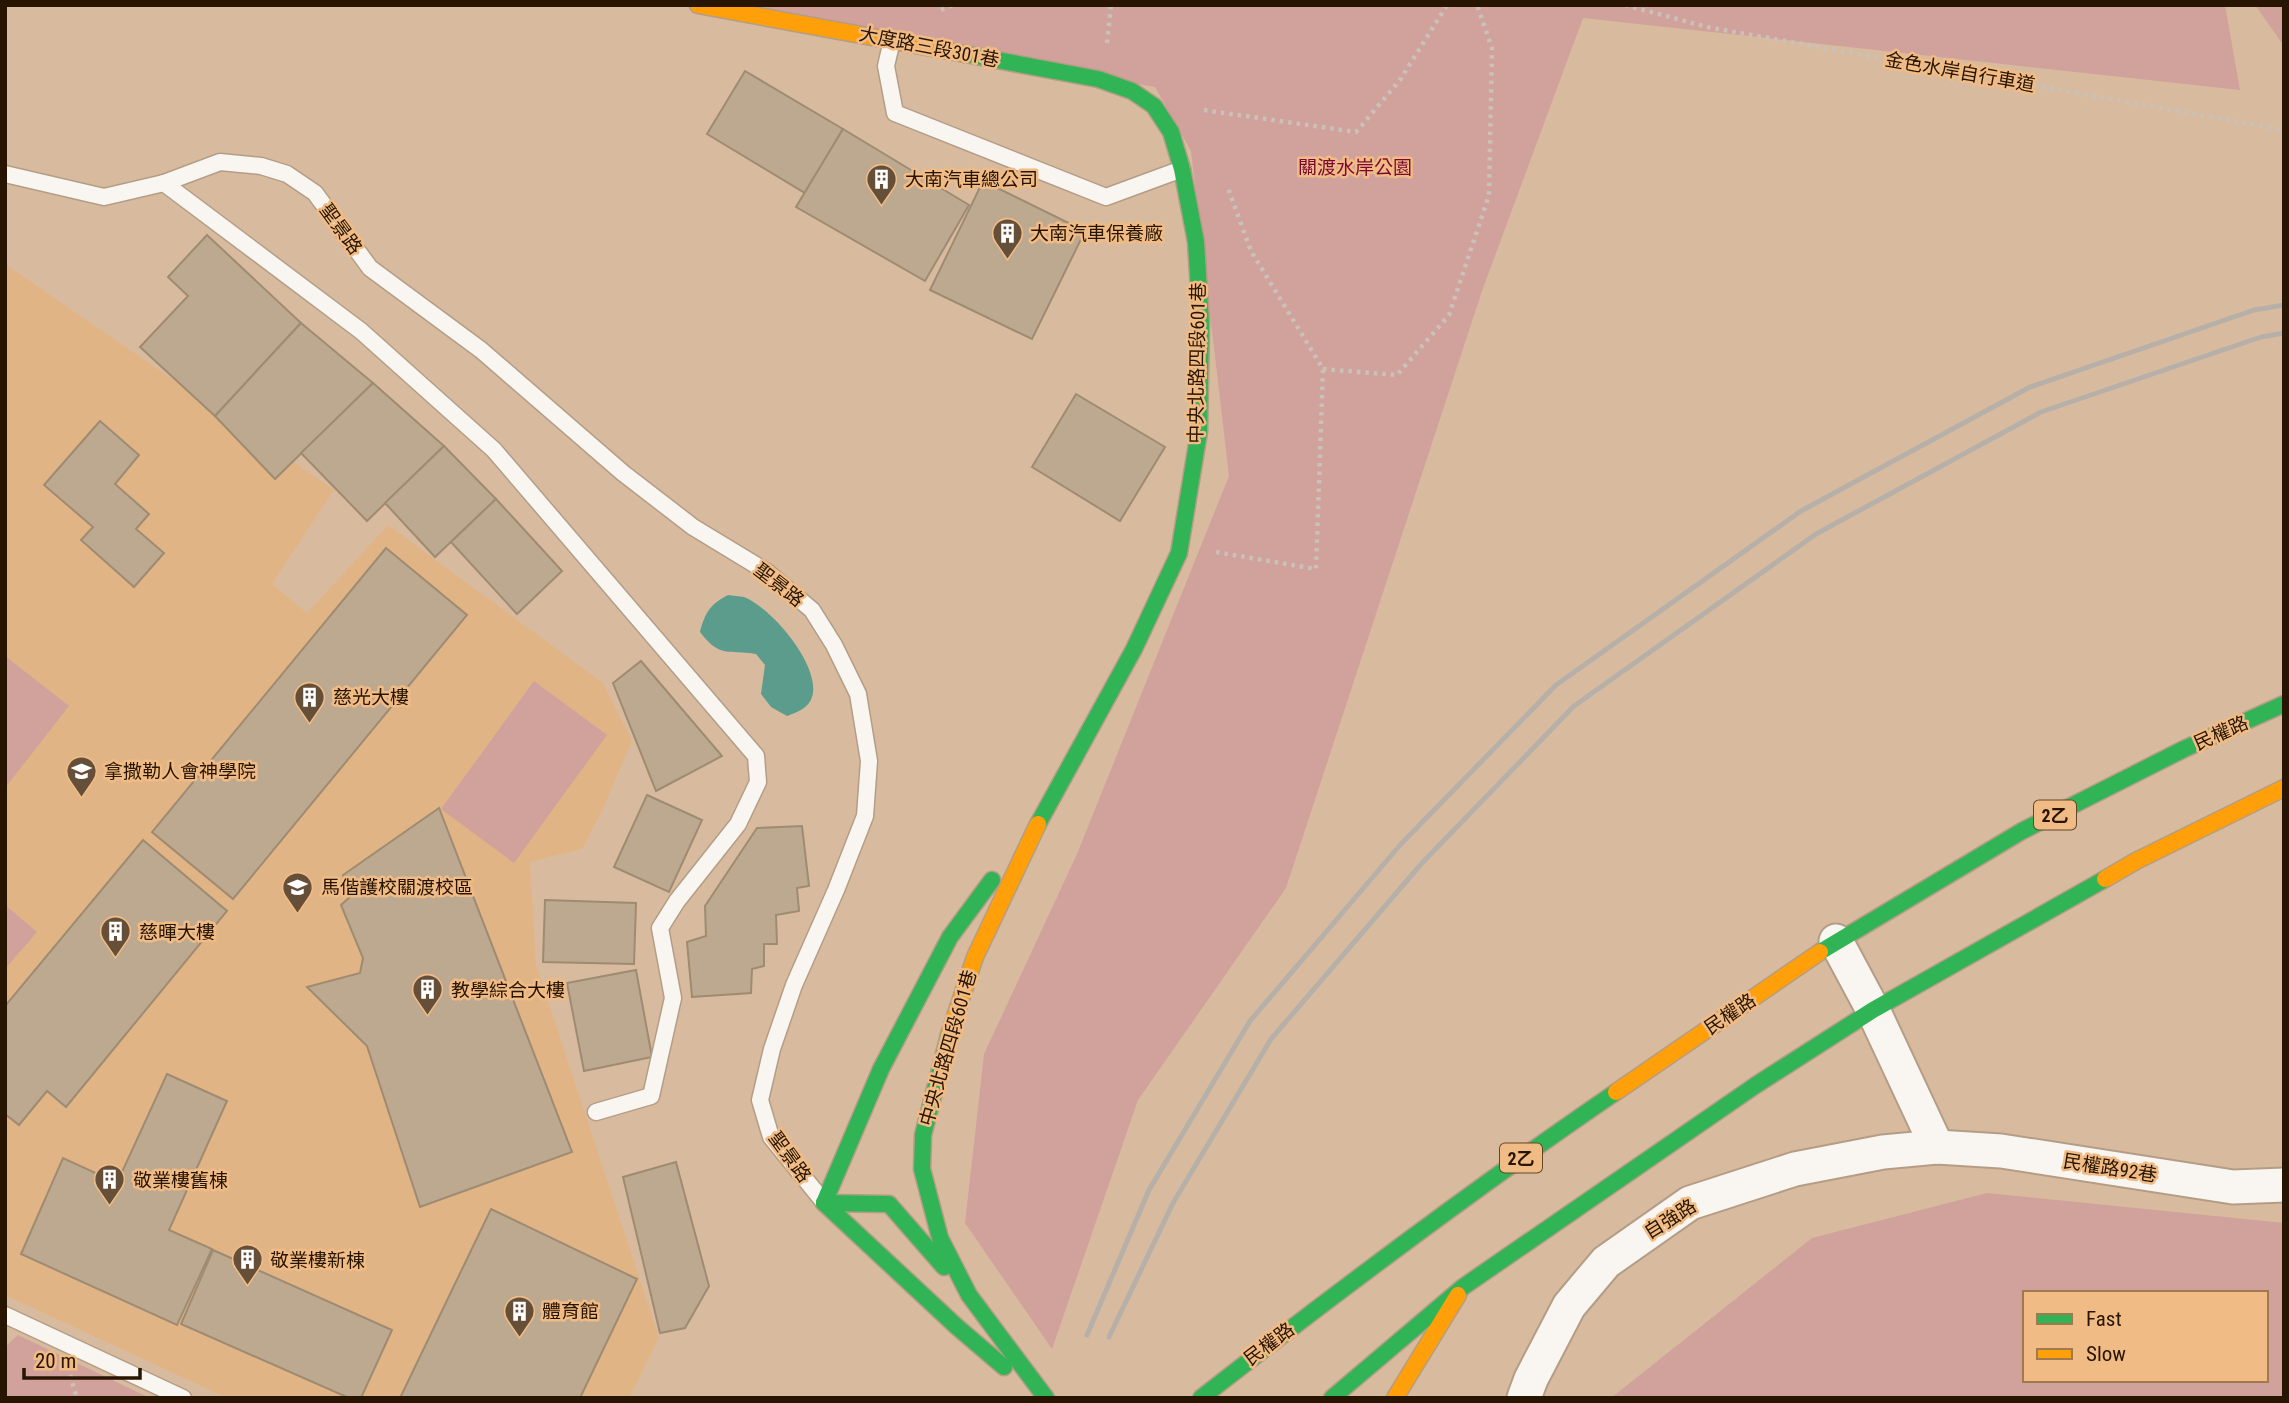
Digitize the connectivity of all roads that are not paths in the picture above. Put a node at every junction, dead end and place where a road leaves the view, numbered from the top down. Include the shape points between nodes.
1 (698, 5) edge
2 (891, 40) junction
3 (1154, 106) joint
4 (1182, 169) junction
5 (5, 174) edge
6 (163, 183) junction
7 (2284, 704) edge
8 (2284, 788) edge
9 (1046, 805) junction
10 (1836, 941) junction
11 (1873, 1010) junction
12 (596, 1112) dead end
13 (1937, 1147) junction
14 (2284, 1185) edge
15 (824, 1203) junction
16 (1463, 1287) junction
17 (969, 1295) junction
18 (5, 1315) edge
19 (183, 1398) edge
20 (1040, 1398) edge
21 (1046, 1398) edge
22 (1201, 1398) edge
23 (1332, 1398) edge
24 (1395, 1398) edge
25 (1524, 1398) edge

1 - 2 street, 大度路三段301巷
2 - 3 street, 大度路三段301巷 via 1098,79 1132,90
2 - 4 lane via 886,66 895,113 1106,197
3 - 4 street, 中央北路四段601巷 via 1171,132
4 - 9 street, 中央北路四段601巷 via 1196,242 1201,323 1199,432 1179,553 1134,649
5 - 6 lane, 聖景路 via 104,197
6 - 12 lane via 361,331 494,450 756,756 758,782 738,824 660,928 673,998 651,1096
6 - 15 lane, 聖景路 via 220,162 287,174 315,193 370,268 481,350 623,473 683,519 767,572 812,610 858,694 869,761 865,816 794,985 760,1100 771,1137
7 - 10 street, 民權路 / 2乙 via 2022,831
8 - 11 street via 2136,860
9 - 15 street, 中央北路四段601巷 via 950,937 881,1069
9 - 17 street, 中央北路四段601巷 via 975,957 923,1135 922,1169 940,1238
10 - 11 street
10 - 22 street, 民權路 / 2乙 via 1551,1136 1346,1285
11 - 13 street
11 - 16 street
13 - 14 street, 民權路92巷 via 2001,1152 2233,1187
13 - 25 street, 自強路 via 1795,1169 1690,1203 1599,1270 1569,1306
15 - 17 street via 889,1204
15 - 20 street, 聖景路
16 - 23 street
16 - 24 street
17 - 21 street, 中央北路四段601巷
18 - 19 lane

